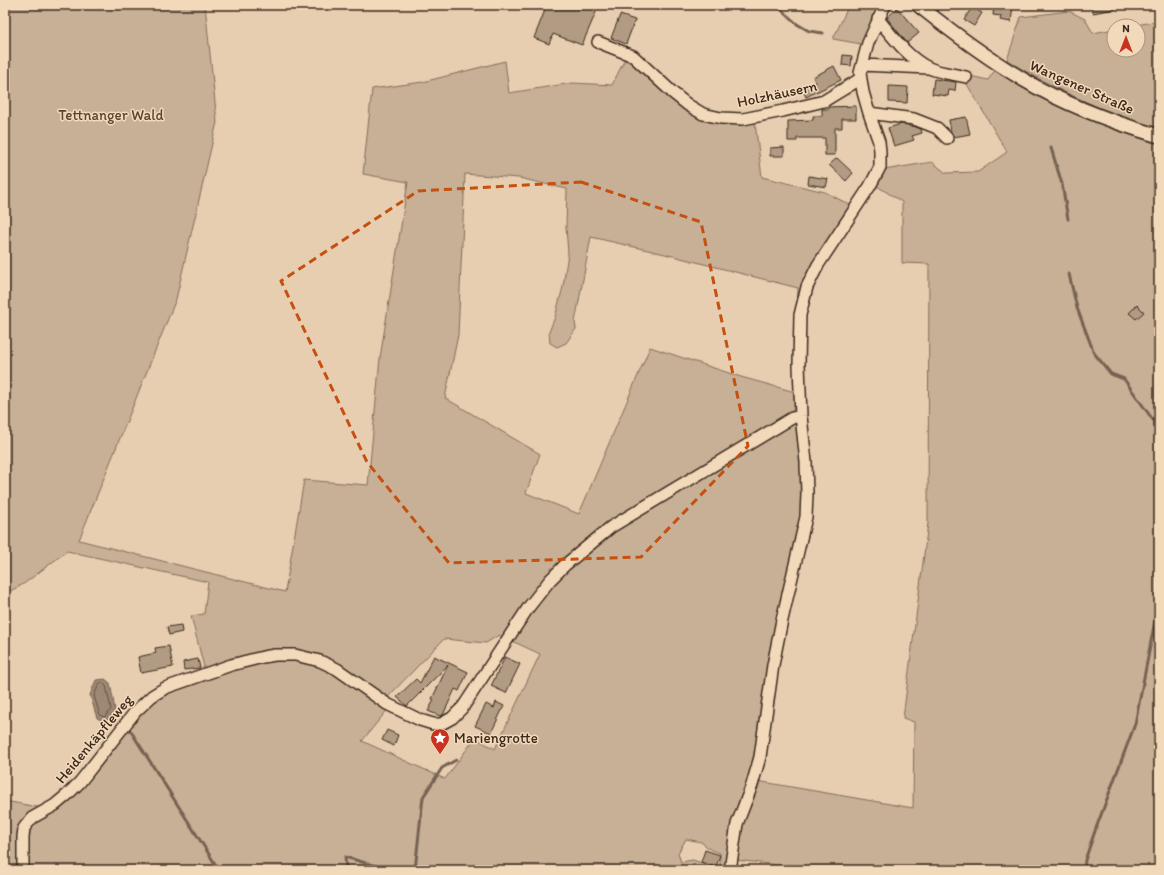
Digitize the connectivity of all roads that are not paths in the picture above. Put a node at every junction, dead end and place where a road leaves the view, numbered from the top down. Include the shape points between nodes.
1 (885, 5) edge
2 (919, 5) edge
3 (878, 19) junction
4 (598, 42) dead end
5 (862, 65) junction
6 (931, 69) junction
7 (966, 77) dead end
8 (860, 79) junction
9 (868, 113) junction
10 (1159, 136) edge
11 (947, 138) dead end
12 (801, 416) junction
13 (23, 870) edge
14 (730, 870) edge

1 - 3 street
2 - 10 main road, Wangener Straße via 970,45 1026,81 1090,111
3 - 5 street
3 - 6 street via 904,49
4 - 8 street, Holzhäusern via 633,56 688,105 703,114 721,118 743,119 824,100
5 - 6 street
5 - 8 street
6 - 7 street
8 - 9 street
9 - 11 street via 914,119 937,128
9 - 12 street via 876,132 880,167 818,265 807,287 800,315 799,334
12 - 13 street, Heidenkäpfleweg via 792,418 611,527 565,565 528,608 463,707 441,724 420,720 386,704 337,668 320,660 295,656 264,657 165,688 135,712 67,796 32,818 24,828
12 - 14 street via 806,462 806,517 773,665 760,757 736,824

